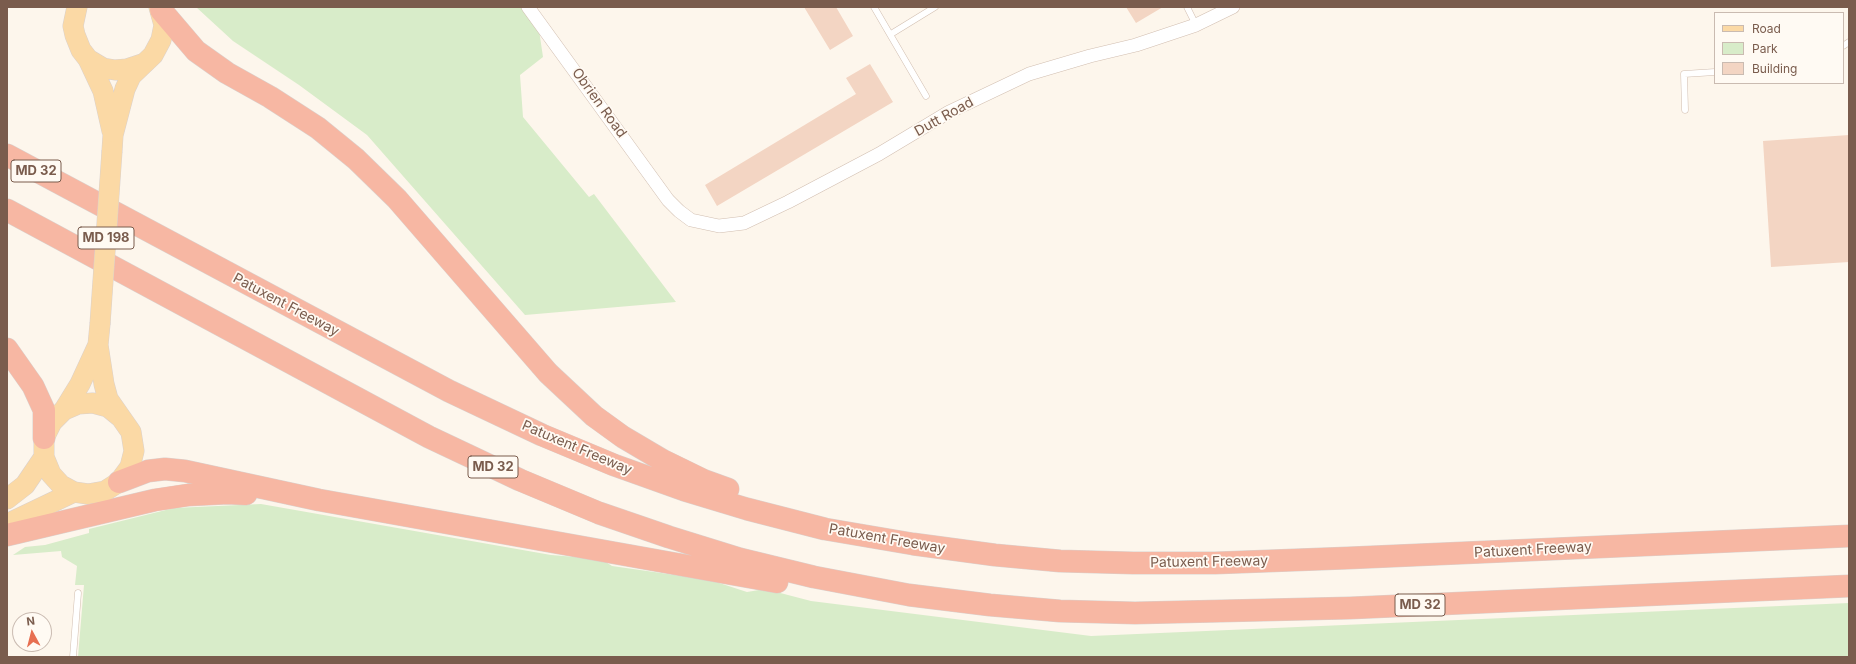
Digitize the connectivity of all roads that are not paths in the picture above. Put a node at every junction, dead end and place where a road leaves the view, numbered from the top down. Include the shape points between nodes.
1 (78, 7) edge
2 (528, 7) edge
3 (874, 7) edge
4 (935, 7) edge
5 (1186, 7) edge
6 (1233, 7) edge
7 (160, 9) edge
8 (1196, 25) junction
9 (891, 34) junction
10 (88, 59) junction
11 (142, 64) junction
12 (1714, 72) edge
13 (926, 96) dead end
14 (1685, 110) dead end
15 (113, 143) junction
16 (7, 156) edge
17 (668, 200) joint
18 (7, 210) edge
19 (98, 345) junction
20 (7, 349) edge
21 (64, 410) junction
22 (123, 418) junction
23 (44, 448) junction
24 (119, 482) junction
25 (74, 492) junction
26 (7, 499) edge
27 (319, 500) junction
28 (7, 524) edge
29 (7, 535) edge
30 (1849, 536) edge
31 (995, 555) junction
32 (1849, 586) edge
33 (78, 593) dead end
34 (990, 605) junction
35 (73, 657) edge

1 - 10 main road, MD 198 via 73,26 74,34
2 - 17 street, Obrien Road
3 - 9 lane
4 - 9 lane
5 - 8 lane
6 - 8 street, Dutt Road
7 - 11 main road, MD 198 via 164,25 161,40 153,55
7 - 31 highway via 196,51 227,73 318,128 356,159 397,199 548,373 594,416 622,437 703,480 750,498
8 - 17 street, Dutt Road via 1136,45 1061,63 1005,84 949,112 879,154 744,223 719,226 691,220
9 - 13 lane
10 - 11 main road via 103,68 115,70
10 - 15 main road, MD 198 via 103,91
11 - 15 main road, MD 198 via 125,89
12 - 14 lane via 1684,74
15 - 19 main road, MD 198, bridge
16 - 31 highway, Patuxent Freeway / MD 32 via 449,391 542,435 614,465 740,507 825,529
18 - 34 highway, MD 32 via 429,437 520,480 599,513 740,559 814,577 909,595
19 - 21 main road, MD 198 via 80,384
19 - 22 main road, MD 198 via 108,399
20 - 23 highway via 33,386 44,410
21 - 22 main road via 78,404 93,403 108,407
21 - 23 main road, MD 198 via 52,422
22 - 24 main road, MD 198 via 131,432 134,451 130,467
23 - 25 main road via 51,474 61,485
23 - 26 main road, MD 198 via 25,485
24 - 25 main road, MD 198 via 105,491 88,494
24 - 27 highway via 148,471 165,469
25 - 28 main road, MD 198
27 - 29 highway via 228,493 188,495 155,500
27 - 34 highway via 812,589 909,600
30 - 31 highway, Patuxent Freeway / MD 32 via 1215,563 1068,562
32 - 34 highway, MD 32 via 1220,612 1060,611
33 - 35 lane

